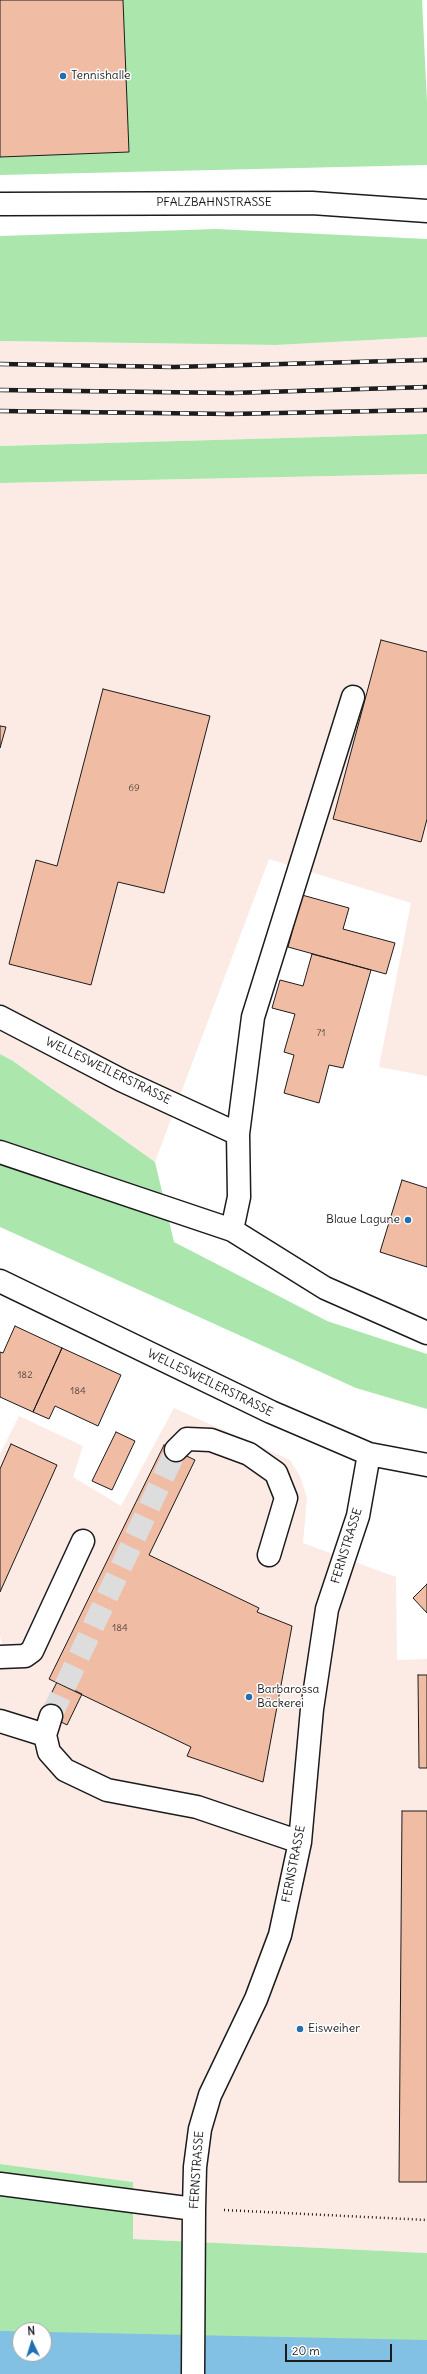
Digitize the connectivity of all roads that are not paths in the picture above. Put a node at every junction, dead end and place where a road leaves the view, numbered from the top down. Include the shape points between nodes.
1 (0, 204) edge
2 (427, 212) edge
3 (353, 698) dead end
4 (0, 1017) edge
5 (238, 1134) junction
6 (0, 1152) edge
7 (232, 1230) junction
8 (0, 1281) edge
9 (427, 1333) edge
10 (176, 1450) tunnel mouth
11 (369, 1454) junction
12 (427, 1465) edge
13 (83, 1541) dead end
14 (269, 1555) dead end
15 (0, 1658) edge
16 (0, 1721) edge
17 (300, 1842) junction
18 (0, 2184) edge
19 (194, 2209) junction
20 (193, 2374) edge

1 - 2 street, PFALZBAHNSTRASSE via 312,203
3 - 5 street via 253,1017
4 - 5 street, WELLESWEILERSTRASSE via 121,1080
5 - 7 street via 238,1197
6 - 7 street
7 - 9 street via 325,1288
8 - 11 street, WELLESWEILERSTRASSE via 271,1412
10 - 14 street via 187,1440 210,1440 249,1454 276,1473 286,1498
11 - 12 street, WELLESWEILERSTRASSE
11 - 17 street, FERNSTRASSE via 358,1516 327,1610 318,1659
13 - 15 street via 32,1651 25,1656
16 - 17 street via 48,1725 49,1752 65,1770 107,1790 197,1807
17 - 19 street, FERNSTRASSE via 280,1934 256,1999 210,2095 200,2130 195,2167
18 - 19 street
19 - 20 street, FERNSTRASSE

